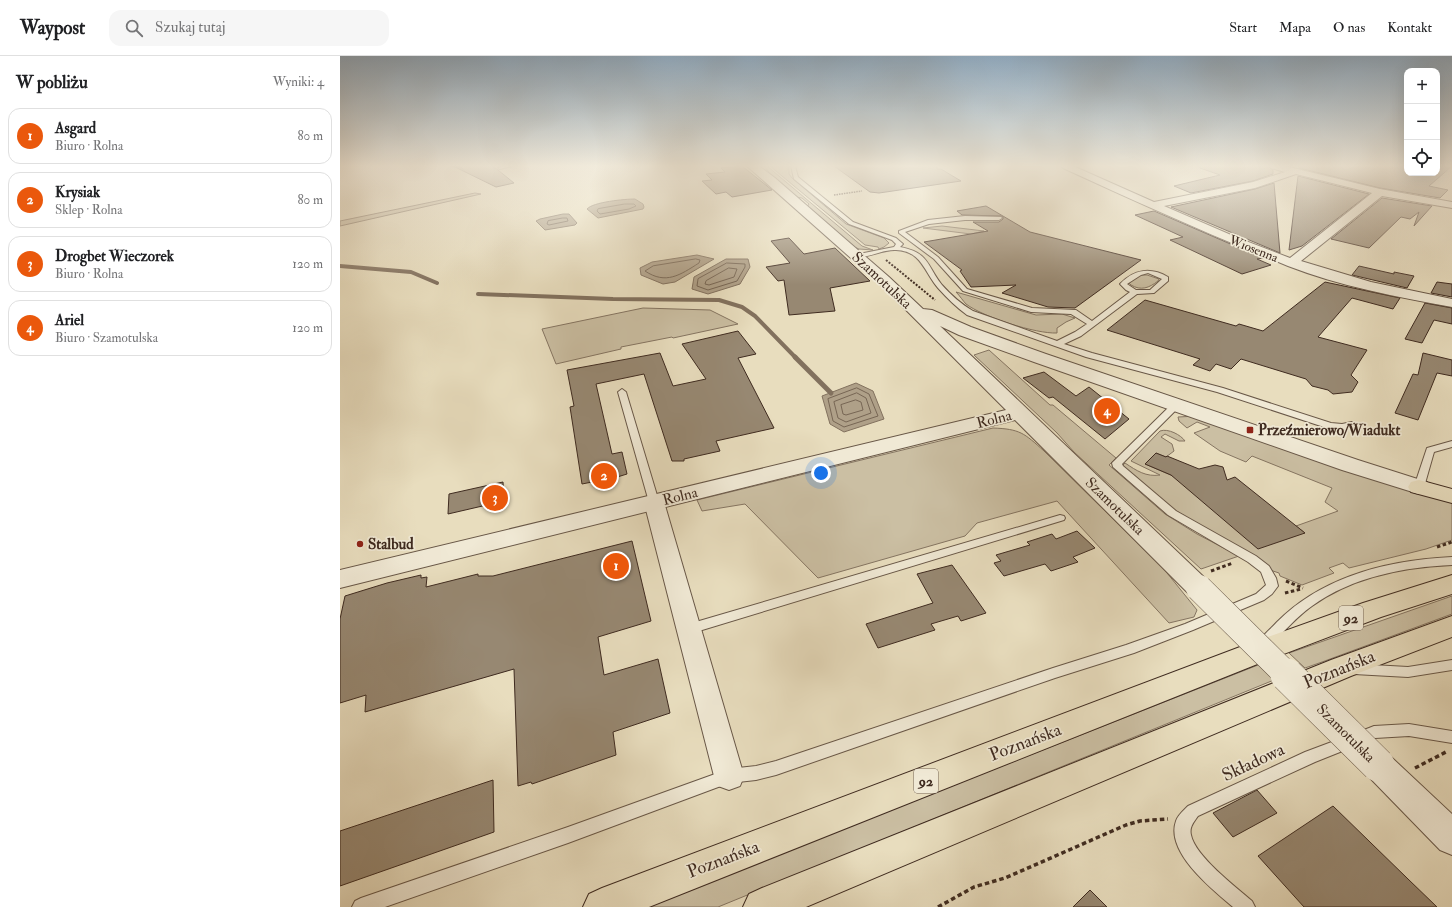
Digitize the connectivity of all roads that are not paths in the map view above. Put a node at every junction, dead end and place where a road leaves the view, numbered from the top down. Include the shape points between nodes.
1 (800, 206) edge
2 (830, 206) edge
3 (1155, 206) edge
4 (1363, 206) edge
5 (999, 218) dead end
6 (896, 248) junction
7 (856, 256) junction
8 (1291, 263) junction
9 (1135, 292) junction
10 (903, 299) junction
11 (1452, 303) edge
12 (1092, 324) junction
13 (1057, 344) junction
14 (622, 392) dead end
15 (1176, 405) junction
16 (1020, 413) junction
17 (1352, 425) dead end
18 (1452, 444) edge
19 (1419, 487) junction
20 (1452, 496) edge
21 (654, 502) junction
22 (1060, 518) dead end
23 (1452, 561) edge
24 (340, 579) edge
25 (1452, 584) edge
26 (1452, 626) edge
27 (689, 629) junction
28 (1250, 655) junction
29 (1452, 665) edge
30 (1341, 668) junction
31 (1452, 737) edge
32 (729, 776) junction
33 (1452, 838) edge
34 (361, 907) edge
35 (602, 907) edge
36 (762, 907) edge
37 (1246, 907) edge

1 - 7 street, Szamotulska
2 - 6 lane via 851,223 894,239 900,244
3 - 8 street, Wiosenna
4 - 8 street
5 - 12 lane via 928,222 901,232 936,258 966,290 1031,310 1073,312
6 - 7 lane
6 - 13 lane via 919,255 939,285 958,305 970,313
7 - 10 street, Szamotulska
8 - 11 street, Wiosenna via 1344,279
9 - 9 lane via 1123,284 1136,273 1152,272 1166,278 1152,292
9 - 12 lane
10 - 15 street via 932,317 965,331
10 - 16 street, Szamotulska
12 - 13 lane
13 - 17 lane via 1220,390 1330,426
14 - 21 lane
15 - 19 street
15 - 32 lane via 1117,463 1118,467 1172,513 1239,551 1265,569 1272,586 1268,592 1189,627 1129,648 776,768
16 - 21 street, Rolna
16 - 33 street, Szamotulska, bridge via 1203,580 1378,765
18 - 19 lane via 1430,450
19 - 20 main road
21 - 24 street, Rolna
21 - 27 street
22 - 27 lane
23 - 28 lane via 1385,571 1329,589 1305,604
25 - 28 main road, Poznańska / 92
26 - 30 main road, Poznańska
27 - 32 street
28 - 35 main road, Poznańska / 92
29 - 30 lane via 1408,672
30 - 36 main road, Poznańska
31 - 37 lane, Składowa via 1409,730 1374,732 1310,757 1187,815 1181,830 1192,856
32 - 34 lane

